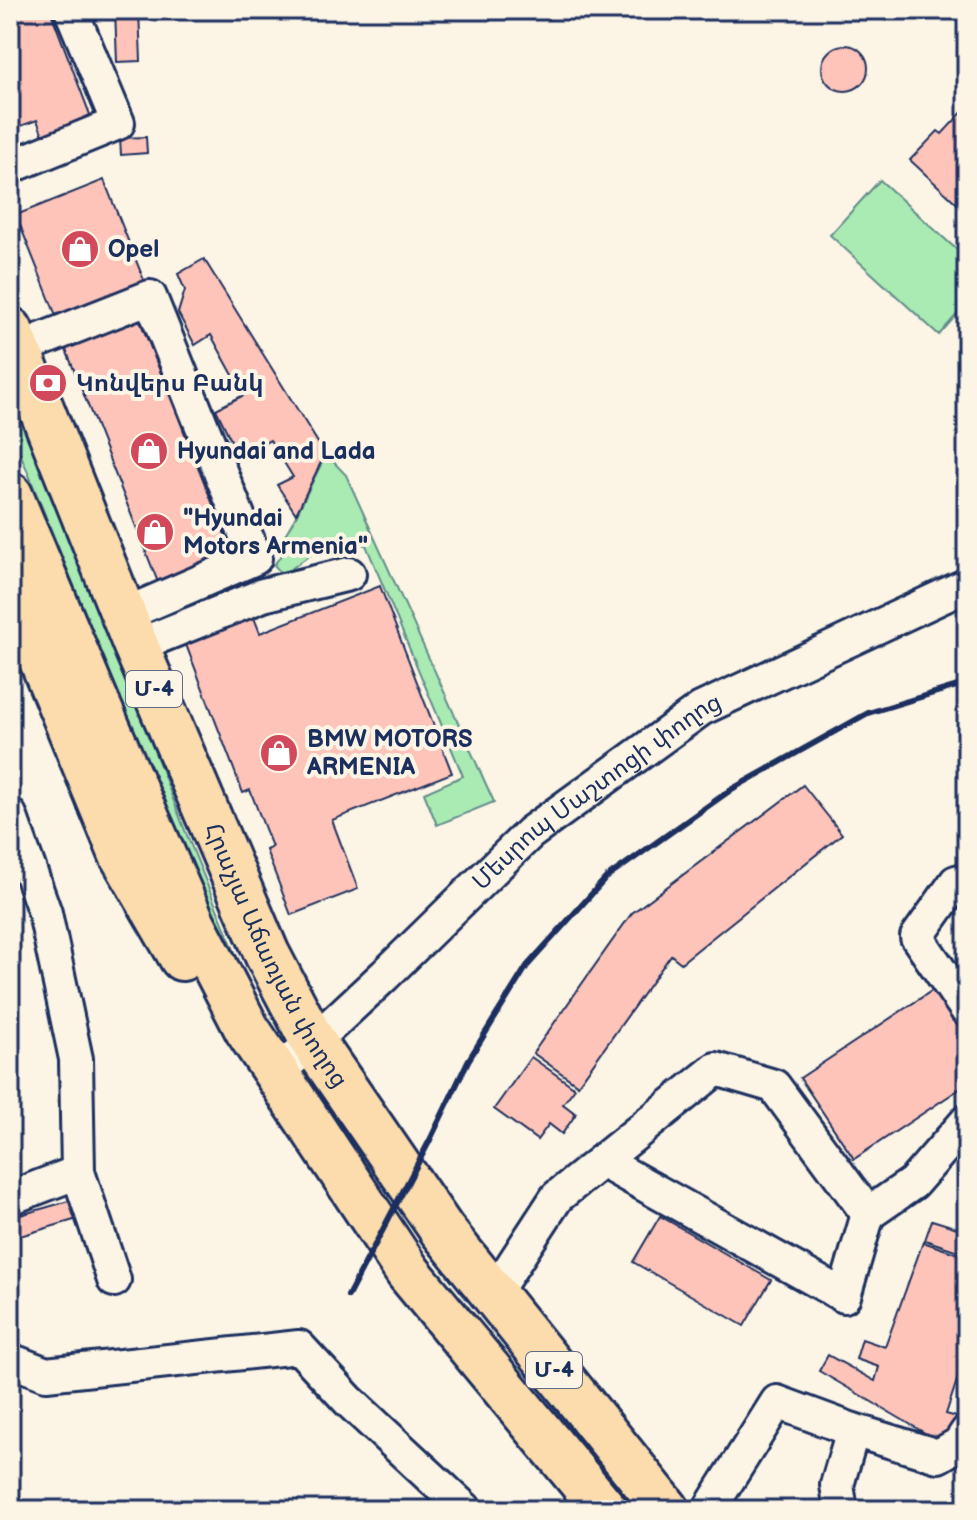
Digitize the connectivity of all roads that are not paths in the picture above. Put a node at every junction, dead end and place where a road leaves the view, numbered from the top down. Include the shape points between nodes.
1 (71, 10) edge
2 (10, 167) edge
3 (14, 340) edge
4 (10, 495) edge
5 (349, 574) dead end
6 (10, 583) edge
7 (967, 585) edge
8 (129, 631) junction
9 (10, 815) edge
10 (967, 879) edge
11 (967, 1010) edge
12 (247, 1029) junction
13 (313, 1042) junction
14 (276, 1073) junction
15 (967, 1121) edge
16 (602, 1161) junction
17 (78, 1172) junction
18 (10, 1198) edge
19 (868, 1214) junction
20 (114, 1280) dead end
21 (493, 1295) junction
22 (10, 1360) edge
23 (853, 1430) junction
24 (967, 1432) edge
25 (466, 1510) edge
26 (605, 1510) edge
27 (667, 1510) edge
28 (709, 1510) edge
29 (841, 1510) edge

1 - 2 street via 118,123
3 - 8 highway, Հրաչյա Աճառյան փողոց / Մ-4
3 - 8 street via 150,297 255,558
4 - 12 highway, Մ-4 via 193,924
5 - 8 street
6 - 12 highway via 122,855 207,994
7 - 13 street, Մեսրոպ Մաշտոցի փողոց via 701,709 530,833
8 - 13 highway, Հրաչյա Աճառյան փողոց / Մ-4 via 267,954
9 - 17 street via 45,913 76,1059
10 - 11 street via 956,882 917,937
12 - 14 highway, Մ-4
13 - 14 street, Մեսրոպ Մաշտոցի փողոց
13 - 21 highway, Հրաչյա Աճառյան փողոց / Մ-4
14 - 26 highway, Մ-4 via 408,1272
15 - 19 street via 913,1183
16 - 19 street via 844,1296
16 - 19 street via 716,1069 774,1086
16 - 21 street via 557,1197
17 - 18 street
17 - 20 street
21 - 27 highway, Հրաչյա Աճառյան փողոց / Մ-4
22 - 25 street via 46,1374 299,1347
23 - 24 street via 938,1456 959,1444
23 - 28 street via 777,1402
23 - 29 street via 837,1485

